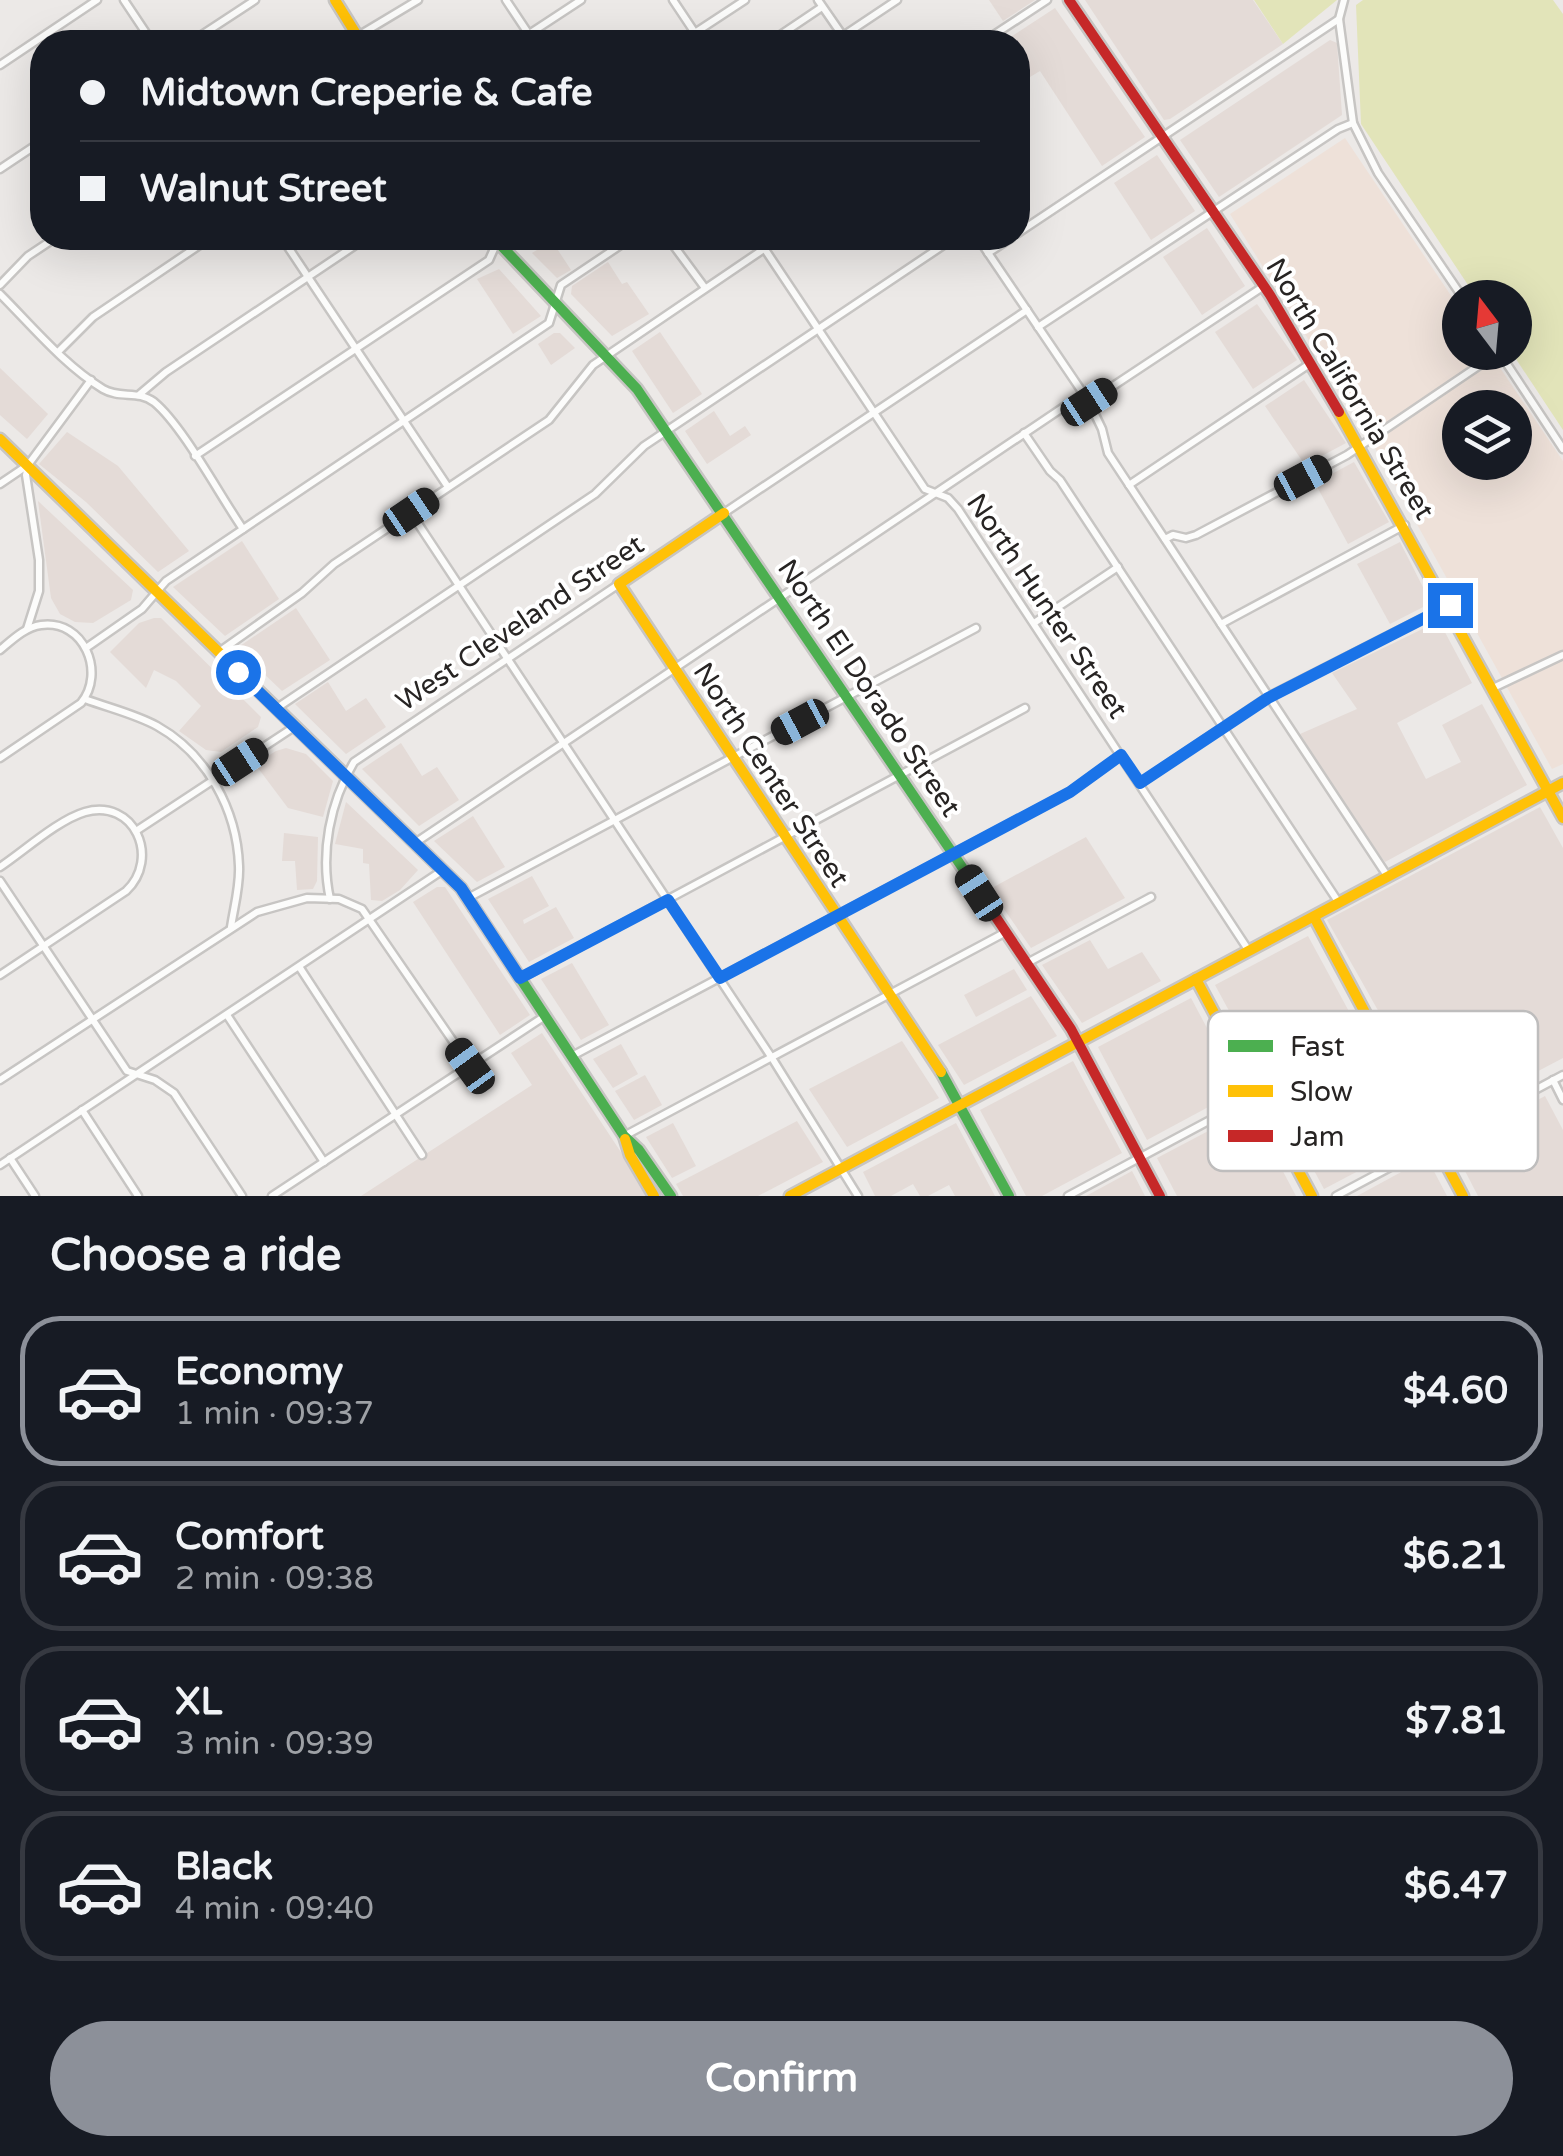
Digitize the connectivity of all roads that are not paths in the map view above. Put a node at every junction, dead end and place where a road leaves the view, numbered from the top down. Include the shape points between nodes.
1 (97, 0) edge
2 (124, 0) edge
3 (255, 0) edge
4 (335, 0) edge
5 (418, 0) edge
6 (506, 0) edge
7 (581, 0) edge
8 (673, 0) edge
9 (744, 0) edge
10 (897, 0) edge
11 (1047, 0) edge
12 (1069, 0) edge
13 (1344, 0) edge
14 (820, 4) edge
15 (1339, 19) junction
16 (52, 30) edge
17 (144, 30) edge
18 (209, 30) edge
19 (350, 30) edge
20 (373, 30) edge
21 (525, 30) edge
22 (534, 30) edge
23 (693, 30) edge
24 (699, 30) edge
25 (786, 30) edge
26 (839, 30) edge
27 (859, 30) edge
28 (1001, 30) edge
29 (30, 44) edge
30 (0, 64) edge
31 (1353, 123) junction
32 (1164, 136) junction
33 (30, 149) edge
34 (0, 169) edge
35 (1214, 211) junction
36 (1030, 225) edge
37 (37, 250) edge
38 (192, 250) edge
39 (290, 250) edge
40 (348, 250) edge
41 (493, 250) edge
42 (507, 250) edge
43 (613, 250) edge
44 (677, 250) edge
45 (761, 250) edge
46 (765, 250) edge
47 (936, 250) edge
48 (986, 250) edge
49 (993, 250) edge
50 (988, 253) junction
51 (308, 276) junction
52 (1451, 280) edge
53 (0, 286) edge
54 (1264, 286) junction
55 (704, 288) junction
56 (0, 294) edge
57 (556, 304) junction
58 (1027, 310) junction
59 (1038, 326) junction
60 (818, 330) junction
61 (357, 349) junction
62 (59, 351) junction
63 (607, 355) junction
64 (1311, 364) junction
65 (1473, 370) edge
66 (1511, 370) edge
67 (91, 380) junction
68 (140, 394) junction
69 (1083, 394) junction
70 (1089, 402) junction
71 (874, 413) junction
72 (405, 421) junction
73 (666, 431) junction
74 (1024, 434) junction
75 (0, 438) edge
76 (1360, 447) junction
77 (1563, 449) edge
78 (195, 456) junction
79 (28, 466) junction
80 (0, 484) edge
81 (1129, 484) junction
82 (448, 488) junction
83 (936, 493) junction
84 (411, 512) junction
85 (724, 513) junction
86 (1405, 525) junction
87 (243, 530) junction
88 (1165, 539) junction
89 (1118, 568) junction
90 (619, 584) junction
91 (458, 586) junction
92 (156, 593) junction
93 (780, 596) junction
94 (1450, 605) junction
95 (1034, 623) junction
96 (1221, 624) junction
97 (976, 628) dead end
98 (26, 630) junction
99 (86, 648) junction
100 (0, 650) edge
101 (219, 652) junction
102 (1563, 655) edge
103 (508, 659) junction
104 (674, 669) junction
105 (1493, 688) junction
106 (848, 696) junction
107 (1268, 698) junction
108 (85, 699) junction
109 (1025, 708) dead end
110 (276, 709) junction
111 (294, 726) junction
112 (1223, 726) junction
113 (564, 742) junction
114 (1121, 755) junction
115 (732, 757) junction
116 (0, 758) edge
117 (346, 775) junction
118 (900, 775) junction
119 (213, 780) junction
120 (1140, 783) junction
121 (1563, 783) edge
122 (1548, 791) junction
123 (1563, 818) edge
124 (615, 820) junction
125 (136, 830) junction
126 (785, 837) junction
127 (415, 843) junction
128 (953, 854) junction
129 (0, 867) edge
130 (442, 870) junction
131 (1388, 877) junction
132 (0, 881) edge
133 (1151, 897) dead end
134 (468, 898) junction
135 (330, 899) junction
136 (668, 900) junction
137 (1339, 903) junction
138 (838, 916) junction
139 (1314, 916) junction
140 (371, 919) junction
141 (231, 928) junction
142 (1006, 932) junction
143 (44, 946) junction
144 (1249, 950) junction
145 (1026, 963) junction
146 (300, 968) junction
147 (0, 975) edge
148 (520, 978) junction
149 (720, 978) junction
150 (1196, 979) junction
151 (889, 995) junction
152 (1213, 1011) edge
153 (1365, 1011) edge
154 (227, 1015) junction
155 (546, 1016) junction
156 (93, 1020) junction
157 (1078, 1042) junction
158 (572, 1056) junction
159 (772, 1058) junction
160 (470, 1066) junction
161 (138, 1074) junction
162 (1563, 1075) edge
163 (0, 1080) edge
164 (1553, 1080) junction
165 (1538, 1088) edge
166 (1563, 1100) edge
167 (961, 1104) junction
168 (82, 1110) junction
169 (396, 1114) junction
170 (1208, 1121) edge
171 (624, 1136) junction
172 (422, 1154) dead end
173 (10, 1158) junction
174 (1139, 1158) junction
175 (324, 1162) junction
176 (0, 1164) edge
177 (843, 1168) junction
178 (1299, 1171) edge
179 (1384, 1171) edge
180 (1450, 1171) edge
181 (35, 1196) edge
182 (138, 1196) edge
183 (242, 1196) edge
184 (272, 1196) edge
185 (654, 1196) edge
186 (671, 1196) edge
187 (790, 1196) edge
188 (858, 1196) edge
189 (1009, 1196) edge
190 (1068, 1196) edge
191 (1160, 1196) edge
192 (1312, 1196) edge
193 (1336, 1196) edge
194 (1463, 1196) edge

1 - 16 street
2 - 17 street
3 - 18 street
4 - 19 street
5 - 20 street
6 - 21 street
7 - 22 street
8 - 23 street
9 - 24 street
10 - 27 street
11 - 28 street
12 - 32 street, North California Street
13 - 15 street
14 - 25 street
14 - 26 street
15 - 31 street
15 - 32 street
29 - 30 street
31 - 35 street
31 - 52 street via 1378,173
32 - 35 street, North California Street
32 - 36 street
33 - 34 street
35 - 54 street, North California Street
35 - 59 street
37 - 53 street
38 - 62 street via 93,317
39 - 51 street
40 - 51 street
41 - 61 street via 489,260
42 - 57 street, North El Dorado Street
43 - 57 street via 561,285
44 - 55 street
45 - 55 street
46 - 60 street, North Hunter Street
47 - 60 street
48 - 50 street
49 - 50 street
50 - 58 street
51 - 61 street
51 - 68 street
54 - 64 street, North California Street
54 - 70 street
55 - 63 street
56 - 62 street
57 - 63 street, North El Dorado Street
57 - 72 street via 549,323
58 - 59 street
58 - 71 street
59 - 69 street
60 - 71 street, North Hunter Street
60 - 73 street
61 - 72 street
61 - 78 street
62 - 67 street
63 - 73 street, North El Dorado Street
63 - 82 street via 580,377 549,420
64 - 76 street, North California Street
64 - 81 street
65 - 76 street
66 - 77 street
67 - 68 street via 106,392
67 - 79 street
68 - 78 street via 154,402
69 - 70 street
69 - 74 street
70 - 81 street via 1108,454
71 - 83 street, North Hunter Street via 925,489
71 - 85 street
72 - 82 street
72 - 87 street
73 - 85 street, North El Dorado Street
73 - 91 street via 578,506
74 - 83 street
74 - 89 street
75 - 79 street
76 - 86 street, North California Street
76 - 88 street via 1196,535
78 - 87 street
79 - 80 street
79 - 92 street
79 - 98 street via 39,591
81 - 88 street
82 - 84 street
83 - 93 street
83 - 95 street, North Hunter Street via 958,509
84 - 91 street
84 - 101 street
85 - 90 street, West Cleveland Street
85 - 93 street, North El Dorado Street
86 - 94 street, North California Street
86 - 96 street
87 - 92 street
88 - 96 street
89 - 95 street
89 - 112 street
90 - 103 street, West Cleveland Street
90 - 104 street, North Center Street
91 - 103 street
91 - 110 street
92 - 99 street
92 - 101 street
93 - 104 street
93 - 106 street, North El Dorado Street
94 - 105 street, North California Street
94 - 107 street
95 - 114 street, North Hunter Street
96 - 107 street
97 - 106 street
98 - 99 street via 58,627
98 - 100 street
99 - 108 street via 92,676
101 - 110 street
102 - 105 street
103 - 113 street
103 - 117 street, West Cleveland Street via 354,762
104 - 113 street
104 - 115 street, North Center Street
105 - 122 street, North California Street
106 - 115 street
106 - 118 street, North El Dorado Street
107 - 112 street
107 - 131 street
108 - 116 street
108 - 119 street via 168,732
109 - 118 street
110 - 111 street
111 - 117 street
111 - 119 street
112 - 120 street
112 - 137 street
113 - 124 street
113 - 127 street
114 - 120 street, North Hunter Street
114 - 128 street via 1070,792
115 - 124 street
115 - 126 street, North Center Street
117 - 127 street
117 - 135 street via 329,824
118 - 126 street
118 - 128 street, North El Dorado Street
119 - 125 street
119 - 141 street via 239,860
120 - 144 street, North Hunter Street
121 - 122 street
122 - 123 street, North California Street
122 - 131 street
124 - 134 street
124 - 136 street
125 - 129 street via 116,814 86,812
125 - 143 street via 144,852 134,884
126 - 136 street
126 - 138 street, North Center Street
127 - 130 street
128 - 138 street
128 - 142 street, North El Dorado Street
130 - 134 street
130 - 140 street
131 - 137 street
132 - 143 street
133 - 145 street
134 - 148 street
135 - 140 street via 354,904
135 - 141 street via 278,904
136 - 148 street
136 - 149 street
137 - 139 street
138 - 149 street
138 - 151 street, North Center Street
139 - 144 street
139 - 153 street
140 - 146 street
140 - 160 street
141 - 156 street
142 - 145 street, North El Dorado Street
142 - 151 street
143 - 147 street
143 - 156 street
144 - 150 street
145 - 157 street, North El Dorado Street
146 - 154 street
146 - 169 street
148 - 155 street
149 - 158 street
149 - 159 street
150 - 152 street
150 - 157 street
151 - 159 street
151 - 167 street, North Center Street
154 - 161 street
154 - 175 street
155 - 158 street
155 - 160 street
156 - 161 street via 126,1070
156 - 163 street
157 - 167 street
157 - 174 street, North El Dorado Street
158 - 171 street
159 - 171 street
159 - 177 street
160 - 169 street
161 - 168 street
161 - 183 street via 174,1093
162 - 164 street
164 - 165 street
164 - 166 street
167 - 177 street
167 - 189 street, North Center Street
168 - 173 street
168 - 182 street
169 - 172 street
169 - 175 street
170 - 174 street
171 - 185 street
171 - 186 street
173 - 176 street
173 - 181 street
174 - 190 street
174 - 191 street, North El Dorado Street
175 - 184 street
177 - 187 street
177 - 188 street
178 - 192 street
179 - 193 street
180 - 194 street

